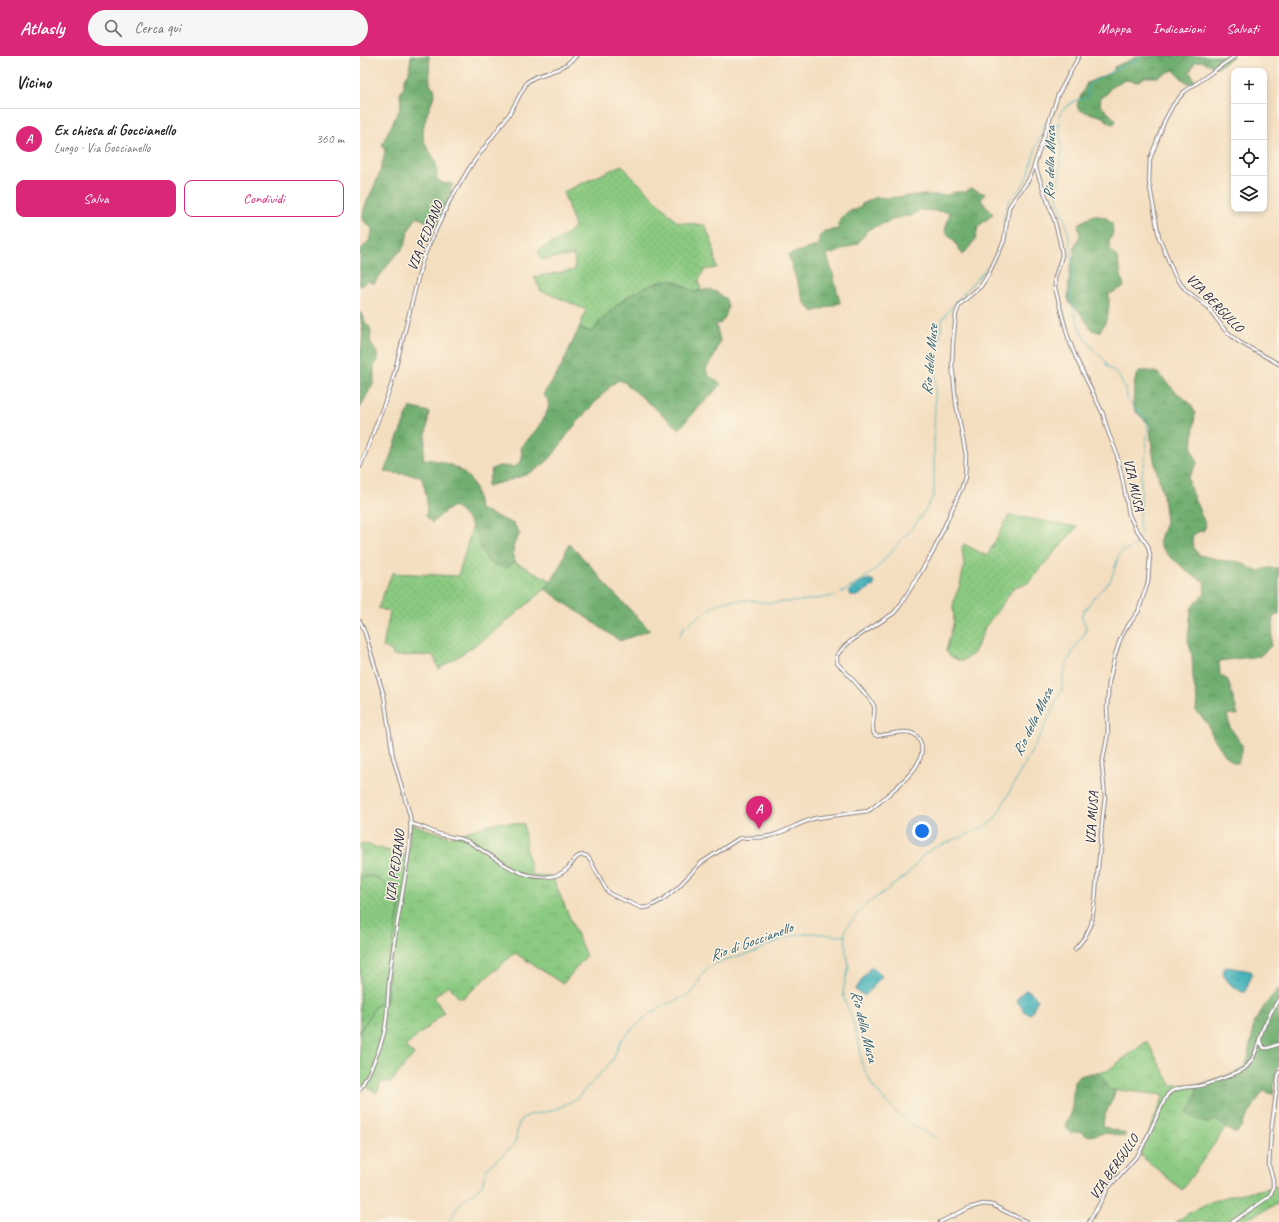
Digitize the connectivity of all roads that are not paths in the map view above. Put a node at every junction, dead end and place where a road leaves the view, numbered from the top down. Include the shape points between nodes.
1 (576, 56) edge
2 (1079, 56) edge
3 (1235, 56) edge
4 (1035, 165) junction
5 (1279, 364) edge
6 (360, 467) edge
7 (360, 621) edge
8 (411, 824) junction
9 (1075, 949) dead end
10 (1279, 999) edge
11 (1260, 1038) junction
12 (1279, 1044) edge
13 (1279, 1072) edge
14 (360, 1089) edge
15 (940, 1222) edge
16 (1027, 1222) edge
17 (1089, 1222) edge
18 (1232, 1222) edge

1 - 6 street, VIA PEDIANO via 558,69 527,82 510,114 470,167 449,202 422,262 391,386
2 - 4 street via 1058,95
3 - 5 street, VIA BERGULLO via 1184,92 1173,105 1150,159 1149,182 1158,233 1178,281 1208,307 1224,329 1239,342
4 - 8 street via 1028,181 1009,207 1004,241 988,275 960,304 956,314 952,364 956,404 966,456 962,488 933,552 901,604 894,613 851,641 837,655 837,663 873,703 874,734 877,736 907,733 917,737 922,750 921,757 911,773 868,811 808,820 768,837 738,839 701,862 677,888 646,908 607,891 590,860 583,854 576,857 569,867 559,874 538,876 507,866 457,837 441,835
4 - 9 street, VIA MUSA via 1060,242 1062,255 1055,278 1055,288 1068,337 1103,414 1117,456 1129,515 1148,546 1150,555 1148,582 1138,612 1120,640 1109,682 1108,733 1102,765 1105,797 1096,901 1091,925
7 - 8 street, VIA PEDIANO via 366,633 384,696 393,757
8 - 14 street, VIA PEDIANO via 409,852 388,982 384,1033 367,1078
10 - 11 street, VIA BERGULLO via 1263,1027
11 - 12 street via 1264,1048
11 - 17 street, VIA BERGULLO via 1252,1059 1245,1068 1200,1085 1177,1089 1167,1095 1140,1152 1109,1187
13 - 18 street via 1269,1166 1273,1189 1269,1197
15 - 16 street via 983,1204 992,1205

